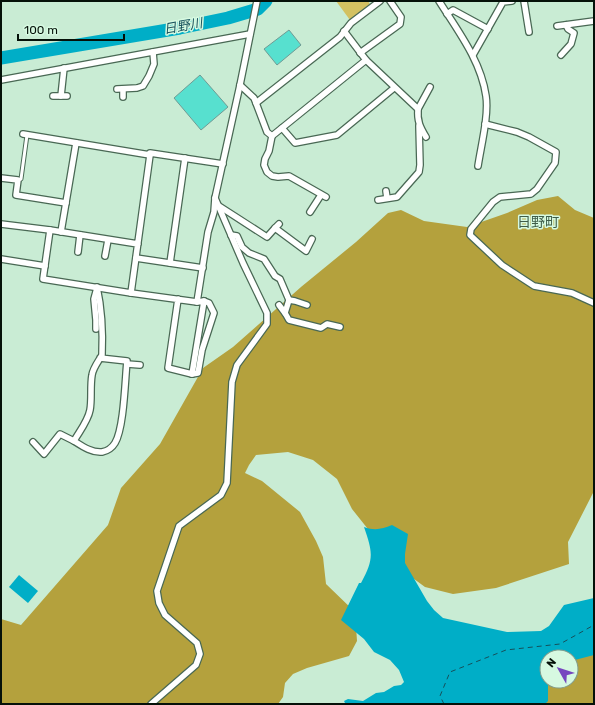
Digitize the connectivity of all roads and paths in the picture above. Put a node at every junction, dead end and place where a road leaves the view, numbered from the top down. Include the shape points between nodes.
1 (257, 1) edge
2 (380, 1) edge
3 (390, 1) edge
4 (439, 1) edge
5 (512, 1) edge
6 (524, 1) edge
7 (502, 2) edge
8 (447, 14) junction
9 (594, 20) edge
10 (566, 25) junction
11 (557, 26) dead end
12 (488, 28) junction
13 (344, 31) junction
14 (530, 32) dead end
15 (250, 34) junction
16 (153, 52) junction
17 (360, 52) junction
18 (473, 55) junction
19 (561, 55) dead end
20 (366, 60) junction
21 (64, 68) junction
22 (1, 80) edge
23 (240, 86) junction
24 (430, 87) dead end
25 (394, 88) junction
26 (53, 96) dead end
27 (123, 97) dead end
28 (256, 103) junction
29 (418, 109) junction
30 (485, 124) junction
31 (419, 126) junction
32 (282, 128) junction
33 (25, 134) joint
34 (272, 136) junction
35 (426, 137) dead end
36 (76, 143) junction
37 (150, 155) junction
38 (185, 158) junction
39 (223, 164) junction
40 (478, 166) dead end
41 (1, 178) edge
42 (18, 180) junction
43 (386, 191) dead end
44 (215, 198) junction
45 (387, 198) junction
46 (378, 200) dead end
47 (66, 203) junction
48 (218, 206) junction
49 (310, 212) dead end
50 (1, 224) edge
51 (50, 230) junction
52 (61, 232) junction
53 (80, 235) junction
54 (230, 235) junction
55 (312, 239) dead end
56 (108, 240) junction
57 (138, 244) junction
58 (78, 252) dead end
59 (105, 256) dead end
60 (136, 258) junction
61 (1, 259) edge
62 (170, 263) junction
63 (45, 266) junction
64 (203, 268) junction
65 (97, 287) junction
66 (131, 293) junction
67 (178, 299) junction
68 (289, 300) junction
69 (204, 301) junction
70 (197, 302) junction
71 (594, 303) edge
72 (279, 305) dead end
73 (307, 305) dead end
74 (285, 312) junction
75 (340, 328) dead end
76 (96, 329) dead end
77 (100, 358) junction
78 (127, 364) junction
79 (140, 365) dead end
80 (192, 374) junction
81 (74, 441) junction
82 (33, 442) dead end
83 (151, 704) edge

1 - 15 street
2 - 13 street
3 - 17 street via 401,17 400,24
4 - 8 street
5 - 7 street
6 - 14 street
7 - 12 street
8 - 12 street via 453,10
8 - 18 street
9 - 10 street
10 - 11 street
10 - 19 street via 574,33 572,44
12 - 18 street
13 - 17 street
13 - 28 street via 340,37
15 - 16 street
15 - 23 street
16 - 21 street
16 - 27 street via 154,64 143,86 120,89
17 - 20 street
18 - 30 street via 486,97
20 - 25 street
20 - 32 street
21 - 22 street
21 - 26 street via 64,96
23 - 28 street
23 - 39 street
24 - 29 street
25 - 29 street
25 - 32 street via 337,135 294,143
28 - 34 street via 267,132
29 - 31 street
30 - 40 street
30 - 71 street via 529,137 556,152 556,158 537,189 531,194 500,197 471,229 470,235 502,264 534,286 572,293
31 - 35 street
31 - 45 street via 419,172 396,197
32 - 34 street
33 - 36 street
33 - 42 lane via 21,179
34 - 49 street via 264,165 267,172 272,176 289,176 324,196
36 - 37 street
36 - 47 street
37 - 38 street
37 - 57 street
38 - 39 street
38 - 62 street
39 - 44 street
41 - 42 street
42 - 47 street via 16,194
43 - 45 street
44 - 48 street
44 - 64 street
45 - 46 street
47 - 52 street
48 - 54 street
48 - 55 street via 267,237 277,226 306,251
50 - 51 street
51 - 52 street
51 - 63 street
52 - 53 street
53 - 56 street
53 - 58 street
54 - 68 street via 237,236 242,247 264,259 275,276 280,279
54 - 83 street via 268,313 267,324 237,365 232,382 227,482 221,495 179,526 157,591 165,615 198,643 200,654 196,665
56 - 57 street
56 - 59 street
57 - 60 street
60 - 62 street
60 - 66 street
61 - 63 street
62 - 64 street
63 - 65 street via 43,279
64 - 70 street
65 - 66 street
65 - 76 street via 94,299
65 - 77 street via 103,337
66 - 67 street
67 - 70 street
67 - 80 street via 168,368
68 - 73 street
68 - 74 street
69 - 70 street
69 - 80 street
69 - 80 street via 209,303 214,312 198,373
72 - 74 street
74 - 75 street via 290,320 320,328 327,324
77 - 78 street via 127,361
77 - 81 street via 92,375 90,411
78 - 79 street
78 - 81 street via 120,431 115,443 110,449 95,452
81 - 82 street via 60,434 44,454

